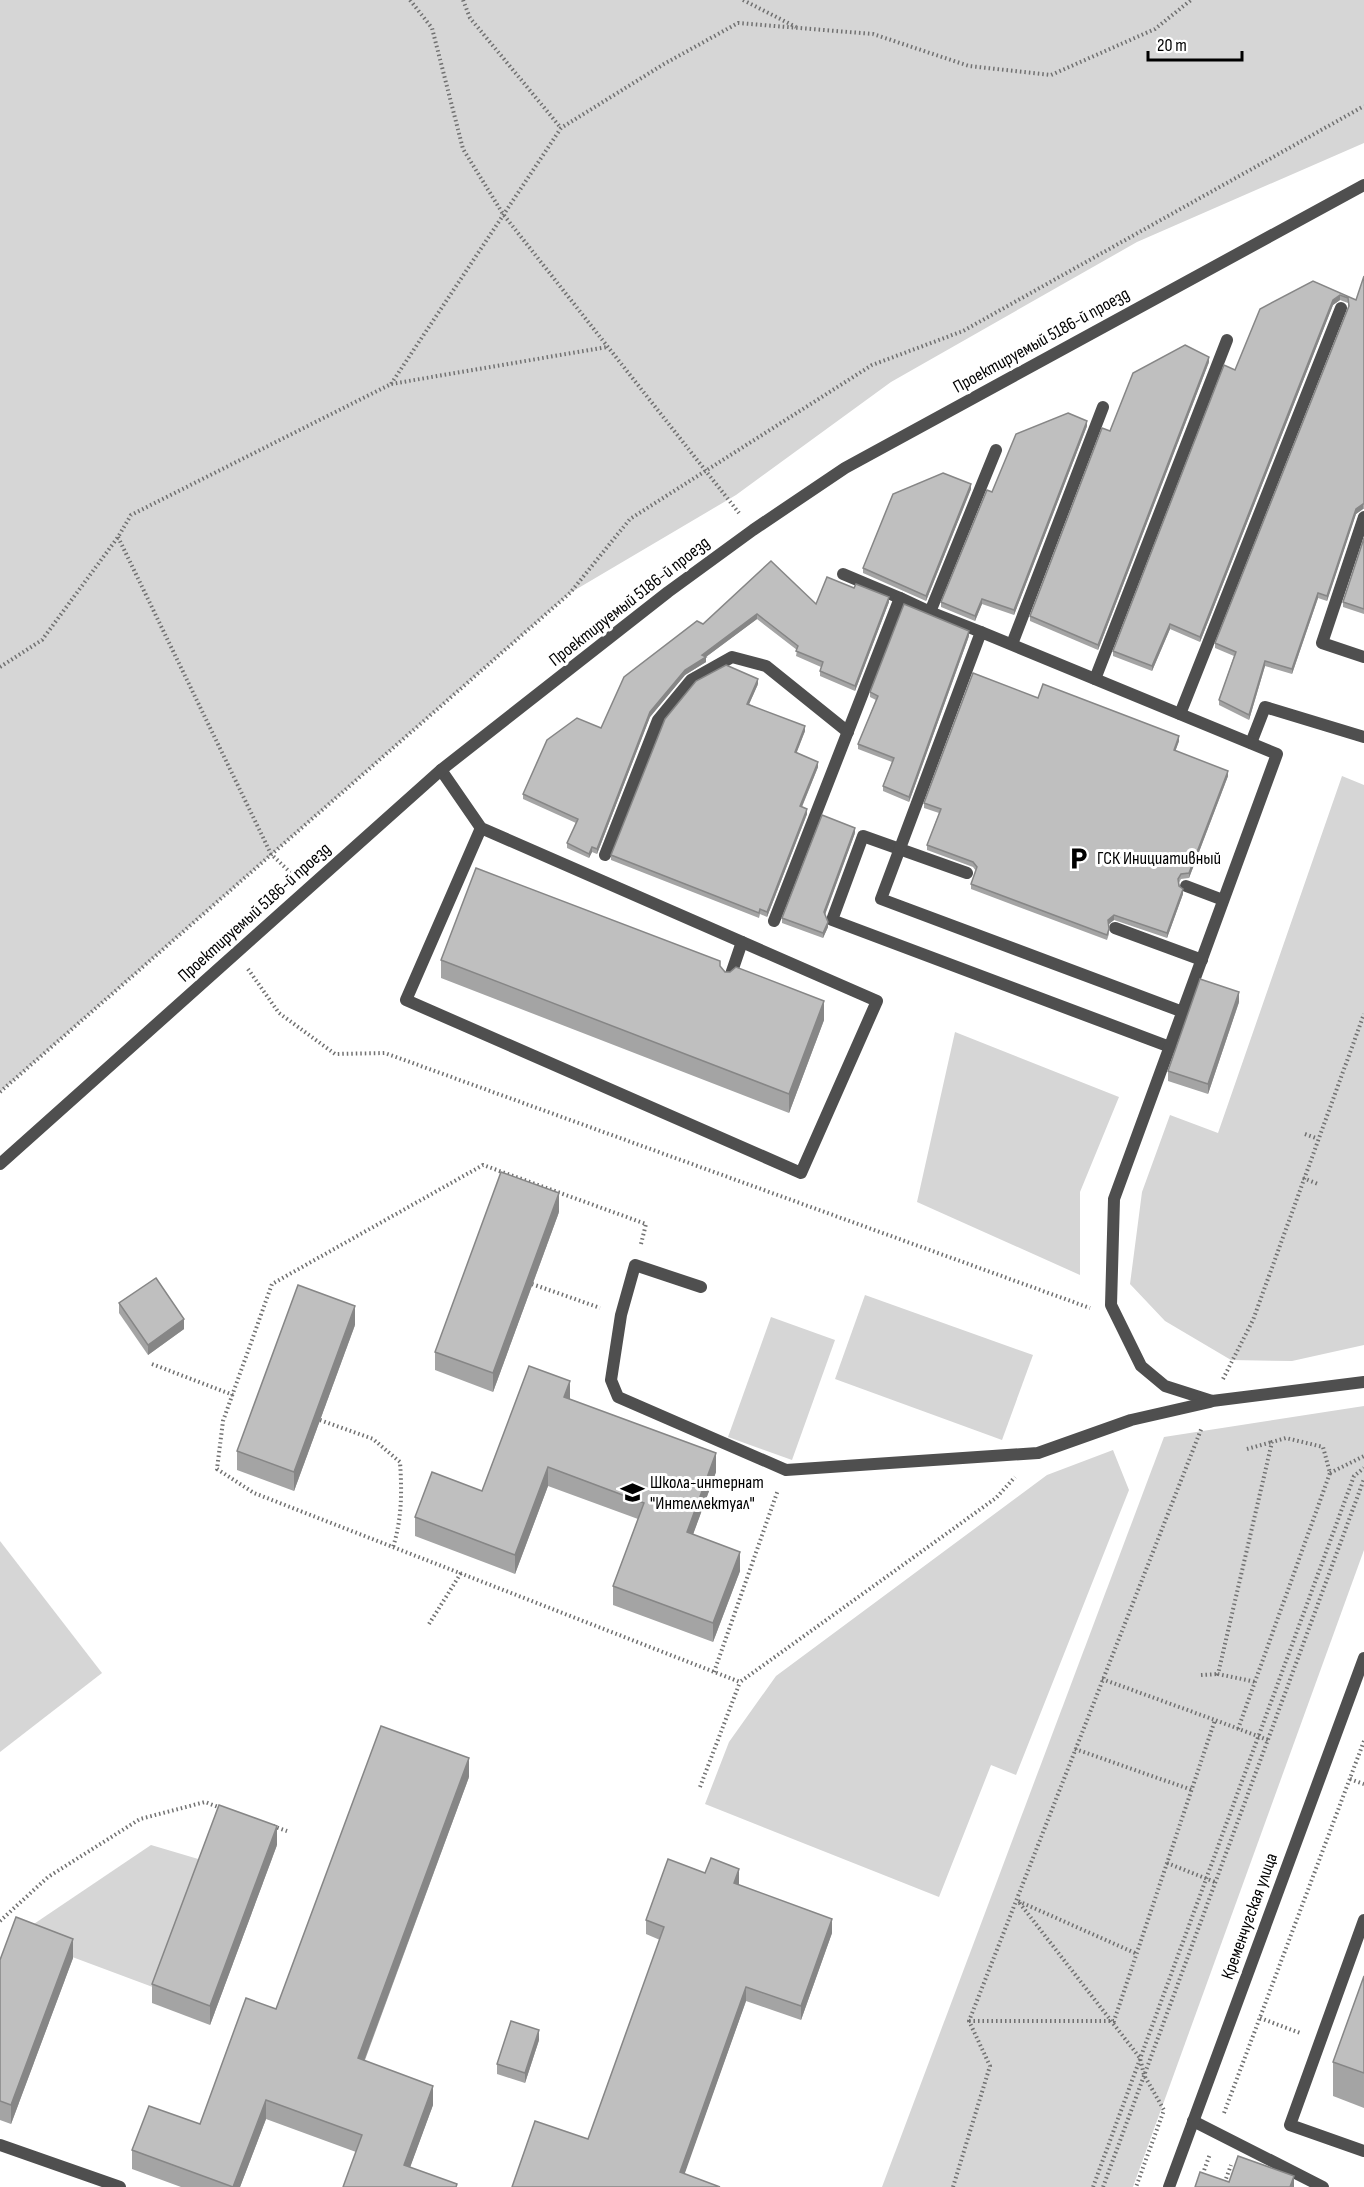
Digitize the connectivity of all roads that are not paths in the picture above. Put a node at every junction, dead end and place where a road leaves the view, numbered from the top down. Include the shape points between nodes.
1 (1364, 185) edge
2 (1341, 308) dead end
3 (1227, 340) dead end
4 (1103, 407) dead end
5 (996, 450) dead end
6 (1364, 517) edge
7 (843, 574) dead end
8 (900, 598) junction
9 (930, 612) junction
10 (981, 632) junction
11 (1012, 644) junction
12 (1364, 657) edge
13 (1095, 679) junction
14 (1180, 714) junction
15 (848, 732) junction
16 (1364, 737) edge
17 (1251, 743) junction
18 (441, 770) junction
19 (481, 828) junction
20 (899, 849) junction
21 (605, 855) dead end
22 (967, 873) dead end
23 (1186, 886) dead end
24 (1223, 900) junction
25 (774, 921) dead end
26 (1115, 928) dead end
27 (742, 942) junction
28 (1202, 960) junction
29 (729, 983) edge
30 (1183, 1012) junction
31 (1170, 1047) junction
32 (0, 1164) edge
33 (701, 1287) dead end
34 (1364, 1382) edge
35 (1212, 1401) junction
36 (1364, 1658) edge
37 (1364, 1920) edge
38 (1193, 2121) junction
39 (0, 2145) edge
40 (1364, 2151) edge
41 (120, 2187) edge
42 (1169, 2187) edge
43 (1323, 2187) edge

1 - 18 street, Проектируемый 5186-й проезд via 845,468 668,592
2 - 14 street
3 - 13 street
4 - 11 street
5 - 9 street
6 - 12 street via 1322,643
7 - 8 street
8 - 9 street
8 - 15 street
9 - 10 street
10 - 11 street
10 - 20 street
11 - 13 street
13 - 14 street
14 - 17 street
15 - 21 street via 766,666 732,657 691,680 658,720
15 - 25 street
16 - 17 street via 1265,706
17 - 24 street via 1277,754
18 - 19 street
18 - 32 street, Проектируемый 5186-й проезд
19 - 27 street
19 - 27 street via 406,1000 801,1173 877,1001
20 - 22 street
20 - 30 street via 881,899
20 - 31 street via 863,836 832,921
23 - 24 street
24 - 28 street
26 - 28 street
27 - 29 street
28 - 30 street
30 - 31 street
31 - 35 street via 1114,1199 1111,1305 1140,1366 1165,1386
33 - 35 street via 635,1265 621,1315 611,1380 618,1397 786,1470 1038,1453 1131,1420
34 - 35 street
36 - 38 street, Кременчугская улица
37 - 40 street via 1290,2125
38 - 42 street, Кременчугская улица
38 - 43 street
39 - 41 street

